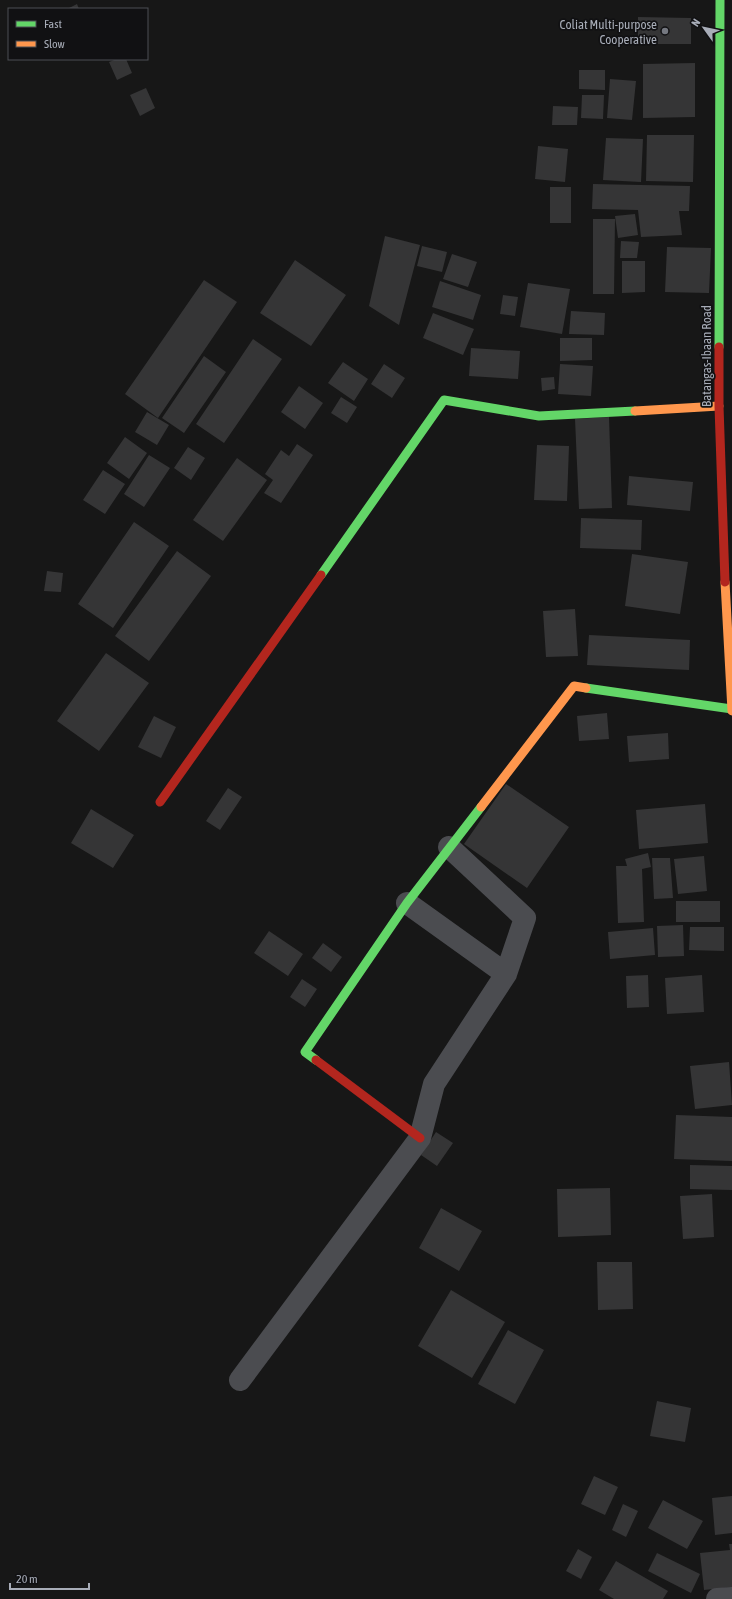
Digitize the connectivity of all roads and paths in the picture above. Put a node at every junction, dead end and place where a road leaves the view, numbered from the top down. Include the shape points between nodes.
1 (720, 0) edge
2 (719, 406) junction
3 (732, 710) edge
4 (160, 802) dead end
5 (450, 847) junction
6 (406, 904) junction
7 (506, 974) junction
8 (420, 1138) junction
9 (240, 1380) dead end
10 (732, 1598) edge
11 (717, 1599) edge

1 - 2 street, Batangas-Ibaan Road
2 - 3 street, Batangas-Ibaan Road
2 - 4 street via 539,416 444,400
3 - 5 street via 574,686
5 - 6 street
5 - 7 street via 525,918
6 - 7 street
6 - 8 street via 305,1052
7 - 8 street via 434,1084
8 - 9 street
10 - 11 street

